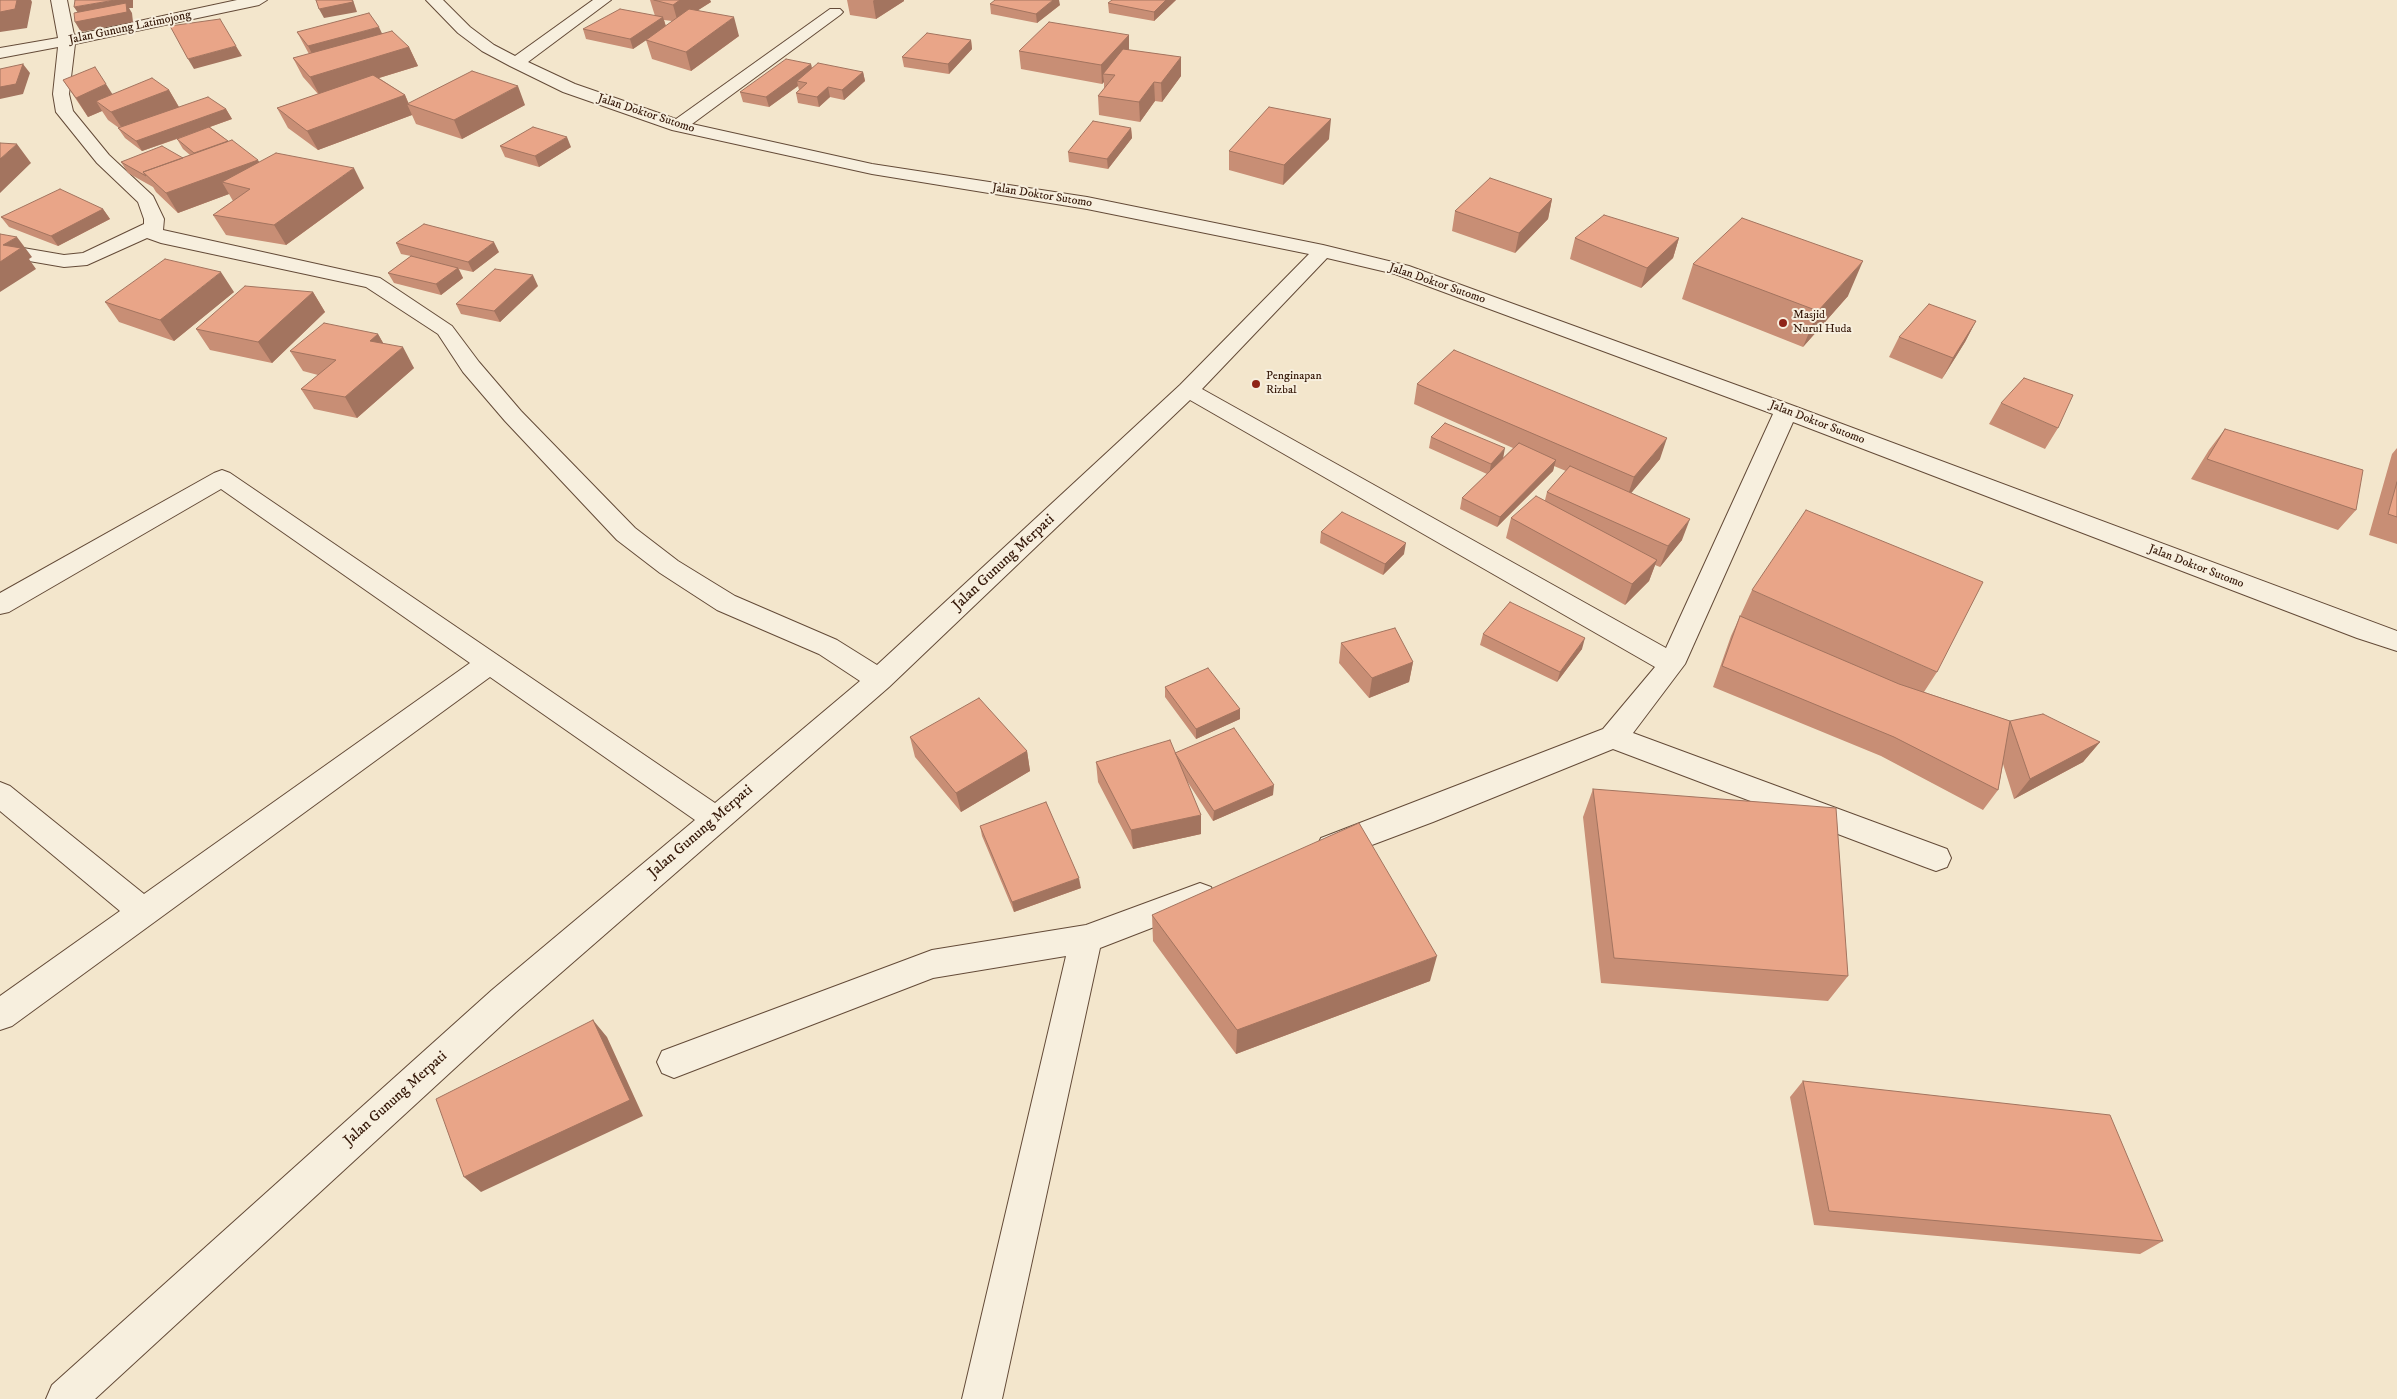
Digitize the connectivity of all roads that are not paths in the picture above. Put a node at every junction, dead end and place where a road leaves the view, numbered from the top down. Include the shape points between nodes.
1 (59, 0) edge
2 (259, 0) edge
3 (434, 0) edge
4 (603, 0) edge
5 (835, 12) dead end
6 (67, 41) junction
7 (0, 53) edge
8 (516, 64) junction
9 (678, 126) junction
10 (152, 228) junction
11 (0, 250) edge
12 (1323, 251) junction
13 (1188, 390) junction
14 (1786, 411) junction
15 (0, 605) edge
16 (2397, 641) edge
17 (489, 663) junction
18 (1672, 664) junction
19 (879, 680) junction
20 (1613, 737) junction
21 (0, 794) edge
22 (716, 819) junction
23 (1310, 855) edge
24 (1936, 858) dead end
25 (1226, 886) edge
26 (143, 912) junction
27 (1086, 939) junction
28 (0, 1015) edge
29 (674, 1062) dead end
30 (66, 1399) edge
31 (982, 1399) edge

1 - 6 street
2 - 6 street, Jalan Gunung Latimojong
3 - 8 street, Jalan Doktor Sutomo via 464,30
4 - 8 street
5 - 9 street
6 - 7 street, Jalan Gunung Latimojong
6 - 10 street via 61,94 65,112 103,159 146,200 154,219
8 - 9 street, Jalan Doktor Sutomo via 570,88
9 - 12 street, Jalan Doktor Sutomo via 872,168 1087,203
10 - 11 street via 86,259 64,261
10 - 19 street via 153,233 161,237 373,282 445,330 471,367 513,416 626,534 668,567 726,603 828,647
12 - 13 street, Jalan Gunung Merpati
12 - 14 street, Jalan Doktor Sutomo via 1402,270
13 - 18 street
13 - 19 street, Jalan Gunung Merpati
14 - 16 street, Jalan Doktor Sutomo
14 - 18 street
15 - 17 street via 222,478
17 - 22 street
17 - 26 street
18 - 20 street
19 - 22 street, Jalan Gunung Merpati
20 - 23 street
20 - 24 street
21 - 26 street
22 - 30 street, Jalan Gunung Merpati via 504,1001
25 - 27 street
26 - 28 street
27 - 29 street via 932,964
27 - 31 street

